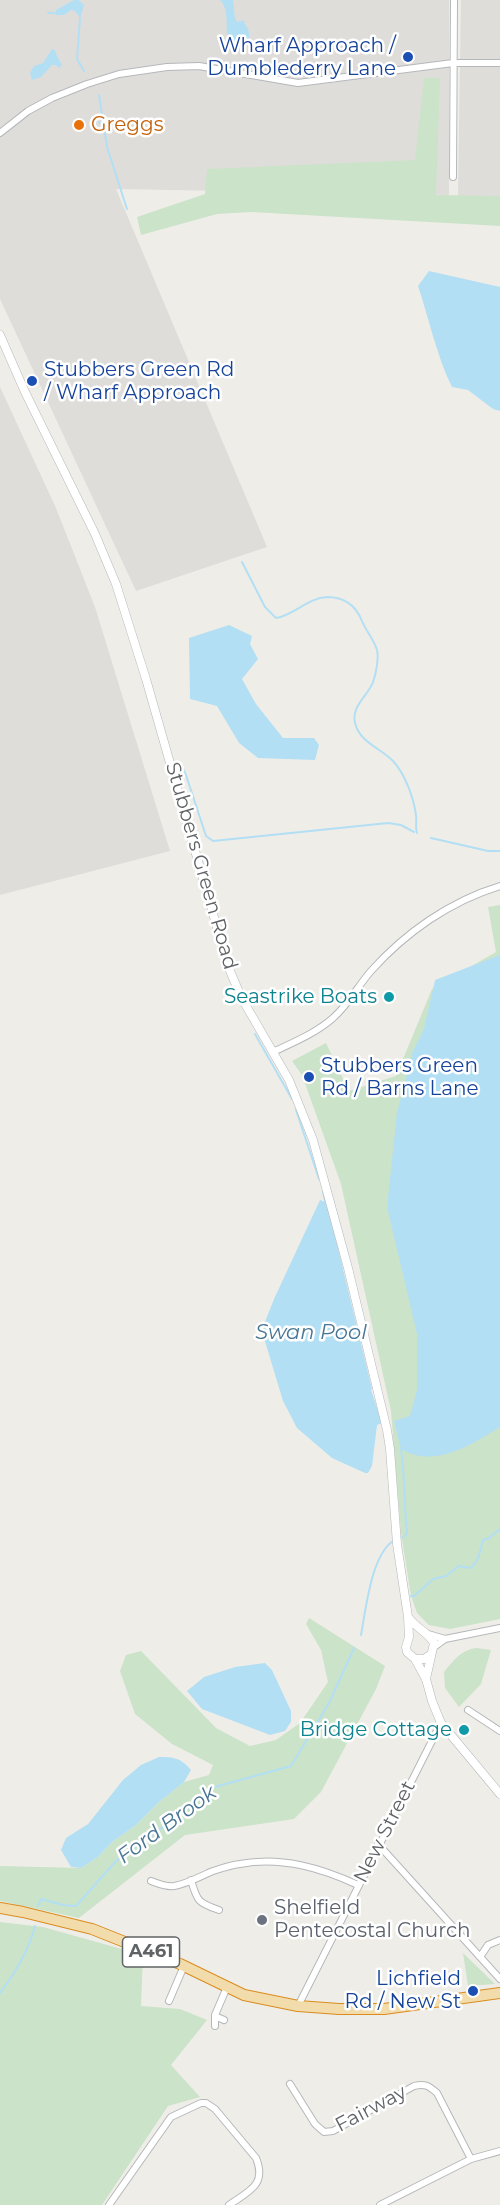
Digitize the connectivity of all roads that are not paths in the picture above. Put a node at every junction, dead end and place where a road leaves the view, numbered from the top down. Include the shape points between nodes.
1 (454, 0) edge
2 (453, 63) junction
3 (500, 63) edge
4 (0, 133) edge
5 (453, 177) dead end
6 (0, 335) edge
7 (500, 886) edge
8 (273, 1052) junction
9 (408, 1617) junction
10 (500, 1628) edge
11 (426, 1633) junction
12 (409, 1637) junction
13 (445, 1639) junction
14 (434, 1647) junction
15 (430, 1655) junction
16 (414, 1659) junction
17 (426, 1679) junction
18 (479, 1707) dead end
19 (468, 1710) dead end
20 (474, 1714) junction
21 (441, 1723) junction
22 (500, 1731) edge
23 (500, 1794) edge
24 (378, 1844) junction
25 (191, 1880) junction
26 (151, 1881) dead end
27 (358, 1885) junction
28 (0, 1908) edge
29 (219, 1910) dead end
30 (500, 1940) edge
31 (480, 1957) junction
32 (184, 1966) junction
33 (500, 1979) edge
34 (227, 1987) junction
35 (500, 1993) edge
36 (169, 2001) dead end
37 (298, 2006) junction
38 (215, 2016) junction
39 (224, 2020) dead end
40 (214, 2026) dead end
41 (290, 2084) dead end
42 (500, 2151) edge
43 (471, 2159) junction
44 (109, 2205) edge
45 (230, 2205) edge
46 (380, 2205) edge

1 - 2 street
2 - 3 street
2 - 4 street via 298,83 199,66 129,72 52,98
2 - 5 street
6 - 8 street, Stubbers Green Road via 116,584 228,966
7 - 8 street via 454,905 421,926 381,961 335,1017
8 - 9 street, Stubbers Green Road via 307,1121 338,1226 387,1430
9 - 11 street
9 - 12 street, Stubbers Green Road
10 - 13 street
11 - 12 street
11 - 13 street
11 - 14 street
12 - 16 street via 407,1652
13 - 14 street
14 - 15 street
15 - 16 street
15 - 17 street
16 - 17 street
17 - 21 street
18 - 20 street
19 - 20 street
20 - 22 street
21 - 23 street
21 - 24 street, New Street
24 - 27 street, New Street
24 - 31 street
25 - 26 street via 175,1886
25 - 27 street via 243,1863 271,1862 330,1872
25 - 29 street via 201,1904
27 - 37 street, New Street
28 - 32 highway, A461 via 92,1929
30 - 31 street via 488,1945
31 - 33 street
32 - 34 highway, A461
32 - 36 street
34 - 37 highway, A461 via 244,1995
34 - 38 street
35 - 37 highway, A461 via 384,2009
38 - 39 street
38 - 40 street
41 - 43 street, Fairway via 324,2132 333,2131 414,2086 429,2086 437,2092
42 - 43 street
43 - 46 street
44 - 45 street via 171,2117 201,2103 215,2109 256,2158 259,2167 256,2186

